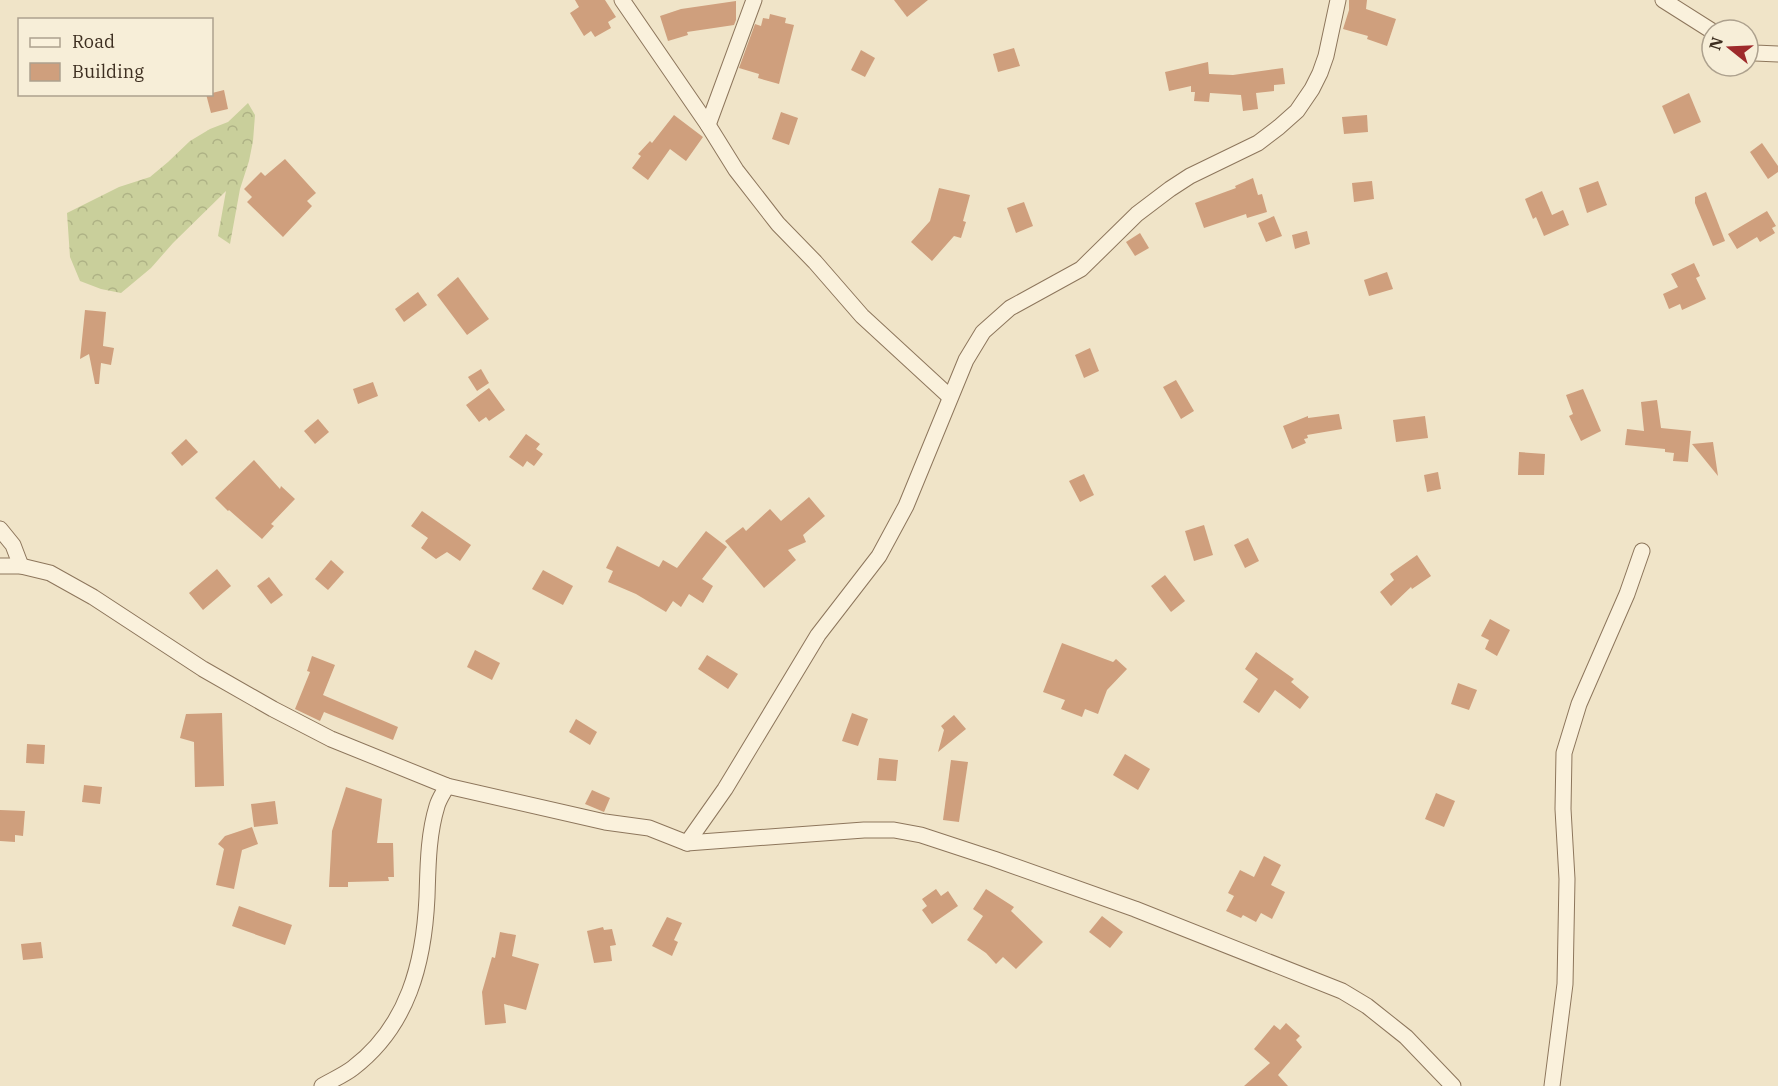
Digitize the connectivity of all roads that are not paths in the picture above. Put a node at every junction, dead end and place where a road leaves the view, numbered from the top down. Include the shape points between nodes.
1 (622, 0) edge
2 (754, 0) edge
3 (1338, 0) edge
4 (1663, 0) edge
5 (1700, 23) edge
6 (1760, 53) edge
7 (1778, 54) edge
8 (708, 125) junction
9 (950, 397) junction
10 (0, 529) edge
11 (1642, 551) dead end
12 (0, 566) edge
13 (21, 566) junction
14 (447, 786) junction
15 (687, 843) junction
16 (322, 1086) edge
17 (1453, 1086) edge
18 (1552, 1086) edge

1 - 8 street
2 - 8 street
3 - 9 street via 1320,74 1297,111 1258,143 1170,189 1137,214 1081,269 1010,308 983,332
4 - 5 street
6 - 7 street
8 - 9 street via 777,224 862,316
9 - 15 street via 906,506 879,556 818,635 725,789
10 - 13 street via 13,545
11 - 18 street via 1628,594 1579,704 1564,753 1566,984
12 - 13 street
13 - 14 street via 50,573 93,597 203,669 292,719
14 - 15 street via 605,822 649,828
14 - 16 street via 437,805 431,831 421,957 404,1005 377,1047 353,1068
15 - 17 street via 864,830 894,830 931,838 1135,909 1342,991 1406,1037

